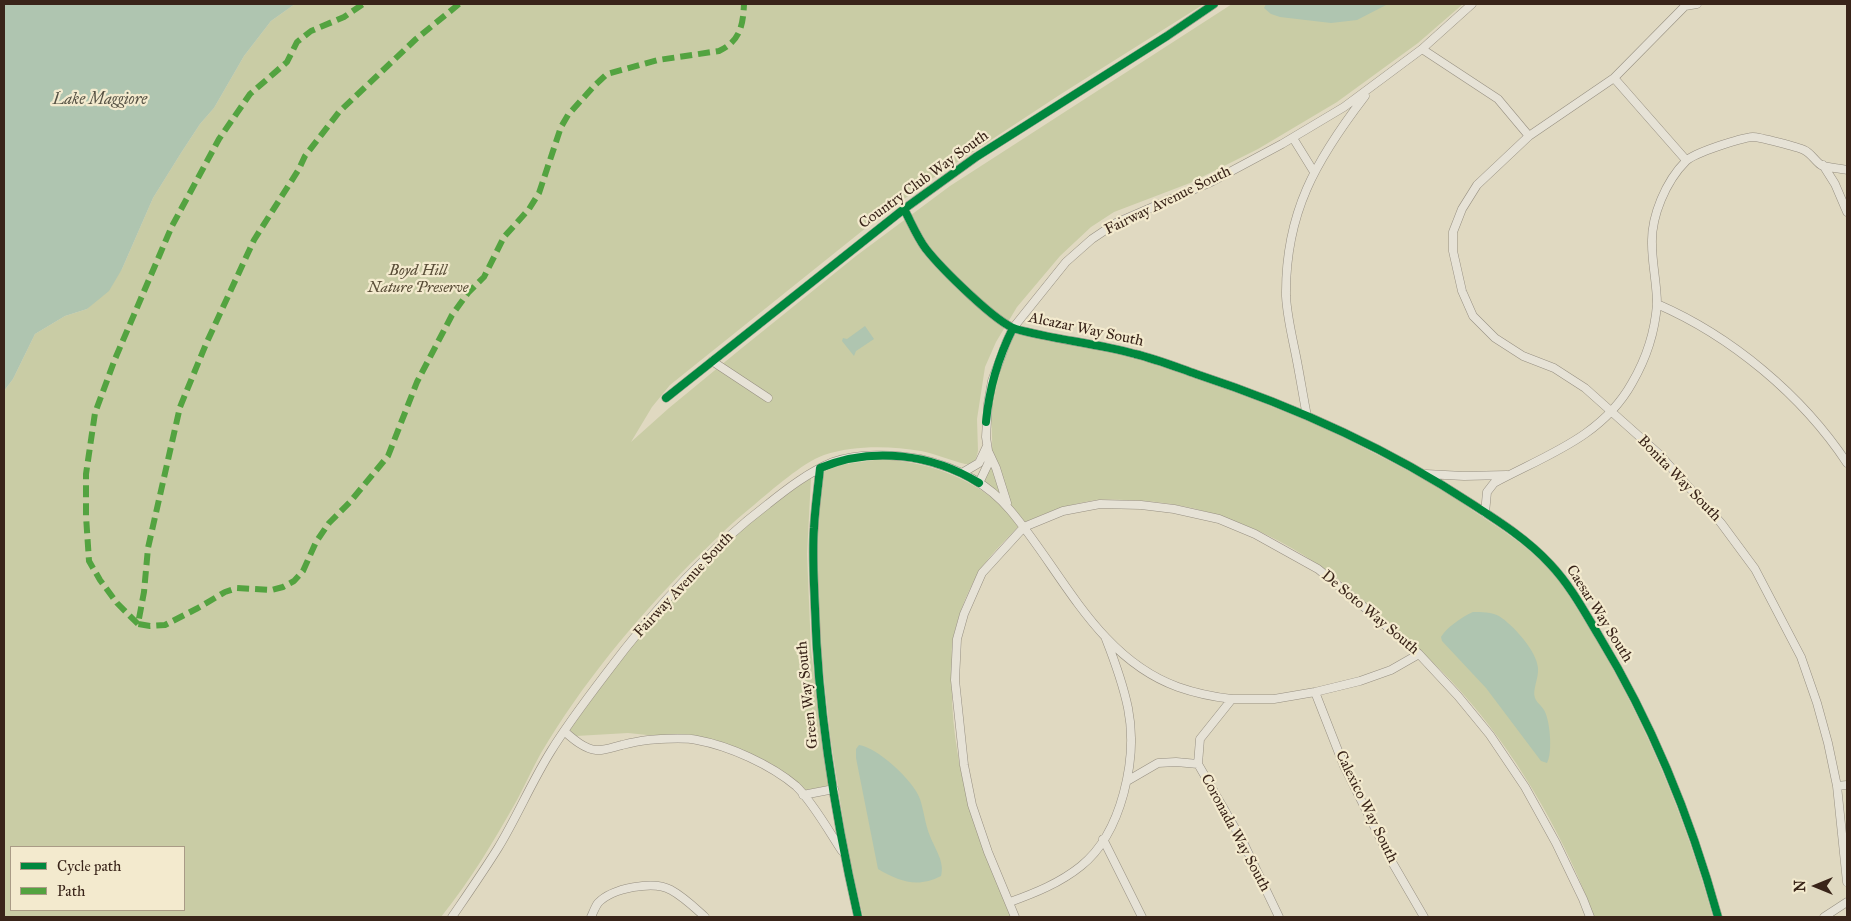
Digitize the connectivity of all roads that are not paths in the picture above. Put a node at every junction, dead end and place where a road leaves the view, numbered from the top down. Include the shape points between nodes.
1 (1214, 4) edge
2 (1472, 4) edge
3 (1697, 4) edge
4 (1684, 5) edge
5 (1422, 49) junction
6 (1614, 78) junction
7 (1371, 89) junction
8 (1529, 136) junction
9 (1293, 138) junction
10 (1686, 160) junction
11 (1823, 166) junction
12 (1847, 170) edge
13 (1314, 172) junction
14 (904, 208) junction
15 (1847, 212) edge
16 (1657, 304) junction
17 (1013, 328) junction
18 (712, 361) junction
19 (666, 398) dead end
20 (768, 398) dead end
21 (1612, 413) junction
22 (1307, 416) junction
23 (1836, 446) junction
24 (988, 449) junction
25 (1847, 453) edge
26 (1847, 463) edge
27 (820, 468) junction
28 (962, 473) junction
29 (1424, 474) junction
30 (1509, 475) junction
31 (980, 483) junction
32 (1008, 508) junction
33 (1485, 512) junction
34 (1024, 527) junction
35 (1105, 637) junction
36 (1419, 654) junction
37 (1315, 692) junction
38 (1232, 699) junction
39 (564, 731) junction
40 (1198, 764) junction
41 (1127, 782) junction
42 (1847, 785) edge
43 (1837, 786) junction
44 (834, 789) junction
45 (803, 795) junction
46 (1103, 839) junction
47 (1847, 845) edge
48 (844, 854) junction
49 (1845, 854) junction
50 (1847, 882) edge
51 (1010, 902) junction
52 (1847, 902) edge
53 (452, 917) edge
54 (591, 917) edge
55 (704, 917) edge
56 (858, 917) edge
57 (1015, 917) edge
58 (1142, 917) edge
59 (1279, 917) edge
60 (1424, 917) edge
61 (1590, 917) edge
62 (1718, 917) edge
63 (1824, 917) edge

1 - 14 street, Country Club Way South via 976,157
2 - 5 street, Fairway Avenue South
3 - 4 street
4 - 6 street, Bonita Way South
5 - 7 street, Fairway Avenue South
5 - 8 street via 1498,98
6 - 8 street, Bonita Way South
6 - 10 street
7 - 9 street, Fairway Avenue South
7 - 13 street via 1346,120
8 - 21 street, Bonita Way South via 1476,185 1462,209 1453,232 1452,251 1462,291 1473,316 1496,338 1523,356 1570,378
9 - 13 street
9 - 17 street, Fairway Avenue South via 1211,182 1116,223 1092,239 1066,262
10 - 11 street via 1727,143 1754,137 1804,150
10 - 16 street via 1666,188 1655,217 1652,243
11 - 12 street
11 - 15 street
13 - 22 street via 1301,198 1293,228 1286,297
14 - 17 street, Alcazar Way South via 925,248 992,314
14 - 18 street, Country Club Way South
16 - 21 street via 1652,336 1642,365
16 - 23 street via 1683,316 1742,353 1796,401
17 - 22 street, Alcazar Way South via 1136,354 1233,386
17 - 24 street, Fairway Avenue South via 992,381 988,404
18 - 19 street, Country Club Way South
18 - 20 street
21 - 30 street via 1578,439
21 - 43 street, Bonita Way South via 1660,454 1721,522 1755,569 1801,657 1828,743
22 - 29 street, Caesar Way South via 1352,435
23 - 25 street
23 - 26 street
24 - 28 street via 979,463
24 - 31 street, Fairway Avenue South via 988,464
24 - 32 street
27 - 28 street, Fairway Avenue South via 837,461 885,455 909,457
27 - 39 street, Fairway Avenue South via 792,485 742,524 693,571 648,618
27 - 44 street, Green Way South via 813,555 816,650
28 - 31 street, Fairway Avenue South
29 - 30 street
29 - 33 street, Caesar Way South
30 - 33 street via 1494,483 1487,492
31 - 32 street, Fairway Avenue South
32 - 34 street, Fairway Avenue South
33 - 62 street, Caesar Way South via 1523,539 1551,565 1576,597 1613,659 1675,789
34 - 35 street, Fairway Avenue South
34 - 36 street, De Soto Way South via 1063,511 1100,504 1166,508 1219,519 1255,534 1318,569
34 - 51 street via 982,573 964,614 956,647 955,680 964,765 972,805
35 - 38 street via 1152,675 1177,687
35 - 41 street via 1129,710 1131,752
36 - 37 street via 1391,670
36 - 61 street, De Soto Way South via 1490,735 1526,787
37 - 38 street via 1274,699
37 - 60 street, Calexico Way South via 1349,775 1392,862
38 - 40 street via 1200,739
39 - 45 street, Green Way South via 594,750 648,740 697,740 770,767
39 - 53 street, Fairway Avenue South via 498,848
40 - 41 street, Coronada Way South via 1158,763
40 - 59 street, Coronada Way South via 1243,842
41 - 46 street via 1117,813
42 - 43 street
43 - 49 street, Bonita Way South
44 - 45 street
44 - 48 street, Green Way South
45 - 48 street, Green Way South
46 - 51 street via 1094,854 1067,877
46 - 58 street
47 - 49 street
48 - 56 street, Green Way South
49 - 50 street, Bonita Way South
51 - 57 street
52 - 63 street
54 - 55 street via 599,903 620,890 641,885 670,889

